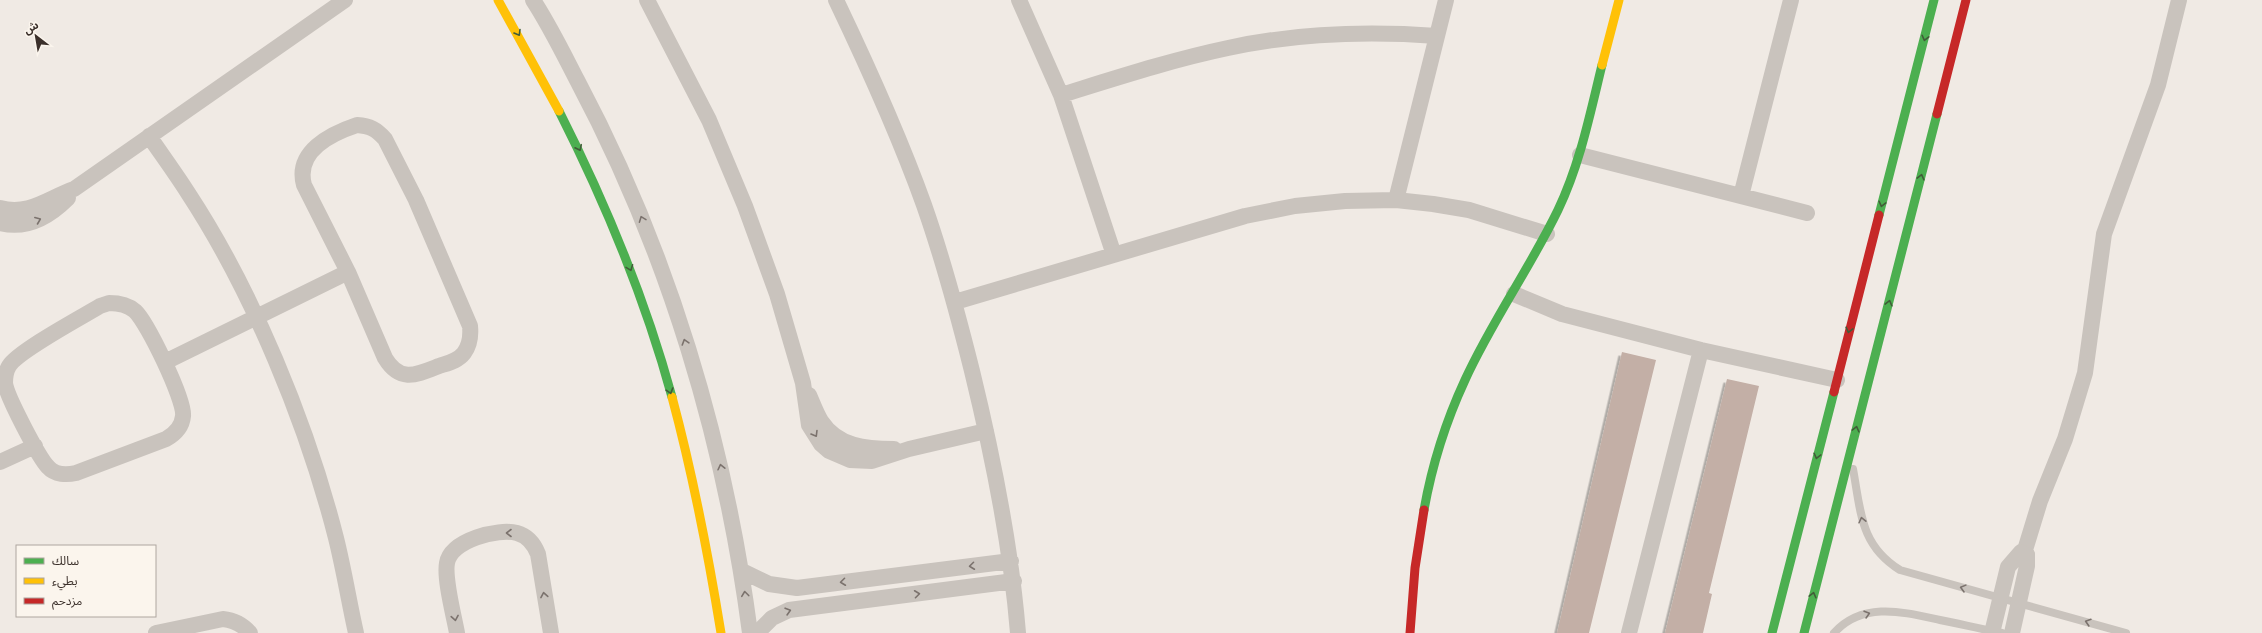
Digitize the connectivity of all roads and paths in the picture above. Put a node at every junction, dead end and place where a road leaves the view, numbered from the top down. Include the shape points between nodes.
1 (345, 0) edge
2 (498, 0) edge
3 (533, 0) edge
4 (647, 0) edge
5 (836, 0) edge
6 (1019, 0) edge
7 (1446, 0) edge
8 (1619, 0) edge
9 (1790, 0) edge
10 (1934, 0) edge
11 (1966, 0) edge
12 (2179, 0) edge
13 (1437, 36) junction
14 (1942, 50) dead end
15 (1952, 56) junction
16 (1061, 95) junction
17 (148, 136) junction
18 (1580, 155) junction
19 (74, 189) junction
20 (1741, 196) junction
21 (1396, 200) junction
22 (0, 208) edge
23 (1807, 213) dead end
24 (0, 223) edge
25 (1547, 234) junction
26 (1114, 255) junction
27 (348, 272) junction
28 (1514, 294) junction
29 (955, 302) junction
30 (256, 317) junction
31 (1702, 350) junction
32 (165, 362) junction
33 (1837, 380) junction
34 (986, 431) junction
35 (35, 446) junction
36 (1850, 451) junction
37 (0, 462) edge
38 (2024, 552) junction
39 (1011, 561) junction
40 (742, 571) junction
41 (875, 578) junction
42 (1014, 581) junction
43 (878, 599) junction
44 (156, 633) edge
45 (250, 633) edge
46 (356, 633) edge
47 (458, 633) edge
48 (551, 633) edge
49 (721, 633) edge
50 (750, 633) edge
51 (757, 633) edge
52 (1018, 633) edge
53 (1410, 633) edge
54 (1629, 633) edge
55 (1772, 633) edge
56 (1804, 633) edge
57 (1834, 633) edge
58 (1992, 633) edge
59 (2002, 633) edge
60 (2012, 633) edge
61 (2126, 633) edge

1 - 17 street
2 -> 49 street via 565,119 610,217 635,282 668,381 689,458
40 -> 3 street via 706,409 658,259 601,125
4 - 34 street via 668,36 709,120 745,206 777,294 803,383 809,425 821,444 829,451 861,462
5 - 29 street via 881,96 924,205
6 - 16 street
7 - 13 street
8 - 18 street
9 - 20 street
10 -> 33 street
11 - 15 street
12 - 38 street via 2158,85 2104,234 2085,373 2065,439 2040,501
13 - 16 street via 1352,33 1270,40 1189,56
13 - 21 street
14 - 15 street
36 -> 15 street
16 - 26 street
17 - 19 street
17 - 30 street via 189,193
18 - 20 street
18 - 25 street
19 - 22 street via 34,208
24 -> 19 street via 26,224 44,218 60,206
20 - 23 street
21 - 25 street via 1469,210
21 - 26 street via 1345,201 1295,206 1245,216
25 - 28 street
26 - 29 street
27 - 27 street via 390,367 409,376 457,360 464,353 469,345 470,326 444,262 385,139 378,131 368,126 357,125 346,129 317,146 310,151 302,167 304,185
27 - 30 street
28 - 31 street via 1562,314
28 - 53 street via 1490,332 1465,381 1444,432 1421,522
29 - 34 street
30 - 32 street
30 - 46 street via 301,426 336,538
31 - 33 street
31 - 54 street
32 - 35 street via 183,408 181,423 172,435 69,474 61,474 48,467
32 - 35 street via 135,310 118,303 100,306 20,354 8,366 5,383 7,392
33 -> 55 street
34 - 39 street
35 - 37 street
56 -> 36 street
61 -> 36 lane via 1913,575 1889,563 1871,544 1865,532
38 - 58 street, bridge via 2008,567
38 - 60 street, bridge via 2027,566
39 -> 41 street
39 - 42 street
41 -> 40 street via 788,588 769,584
50 -> 40 street
41 - 43 street
43 -> 42 street
42 - 52 street
51 -> 43 street via 772,618 789,610
44 - 45 street via 223,619 233,620
48 -> 47 street via 538,554 527,538 508,532 463,542 450,555 447,572
57 -> 59 lane via 1845,623 1866,613 1891,610

